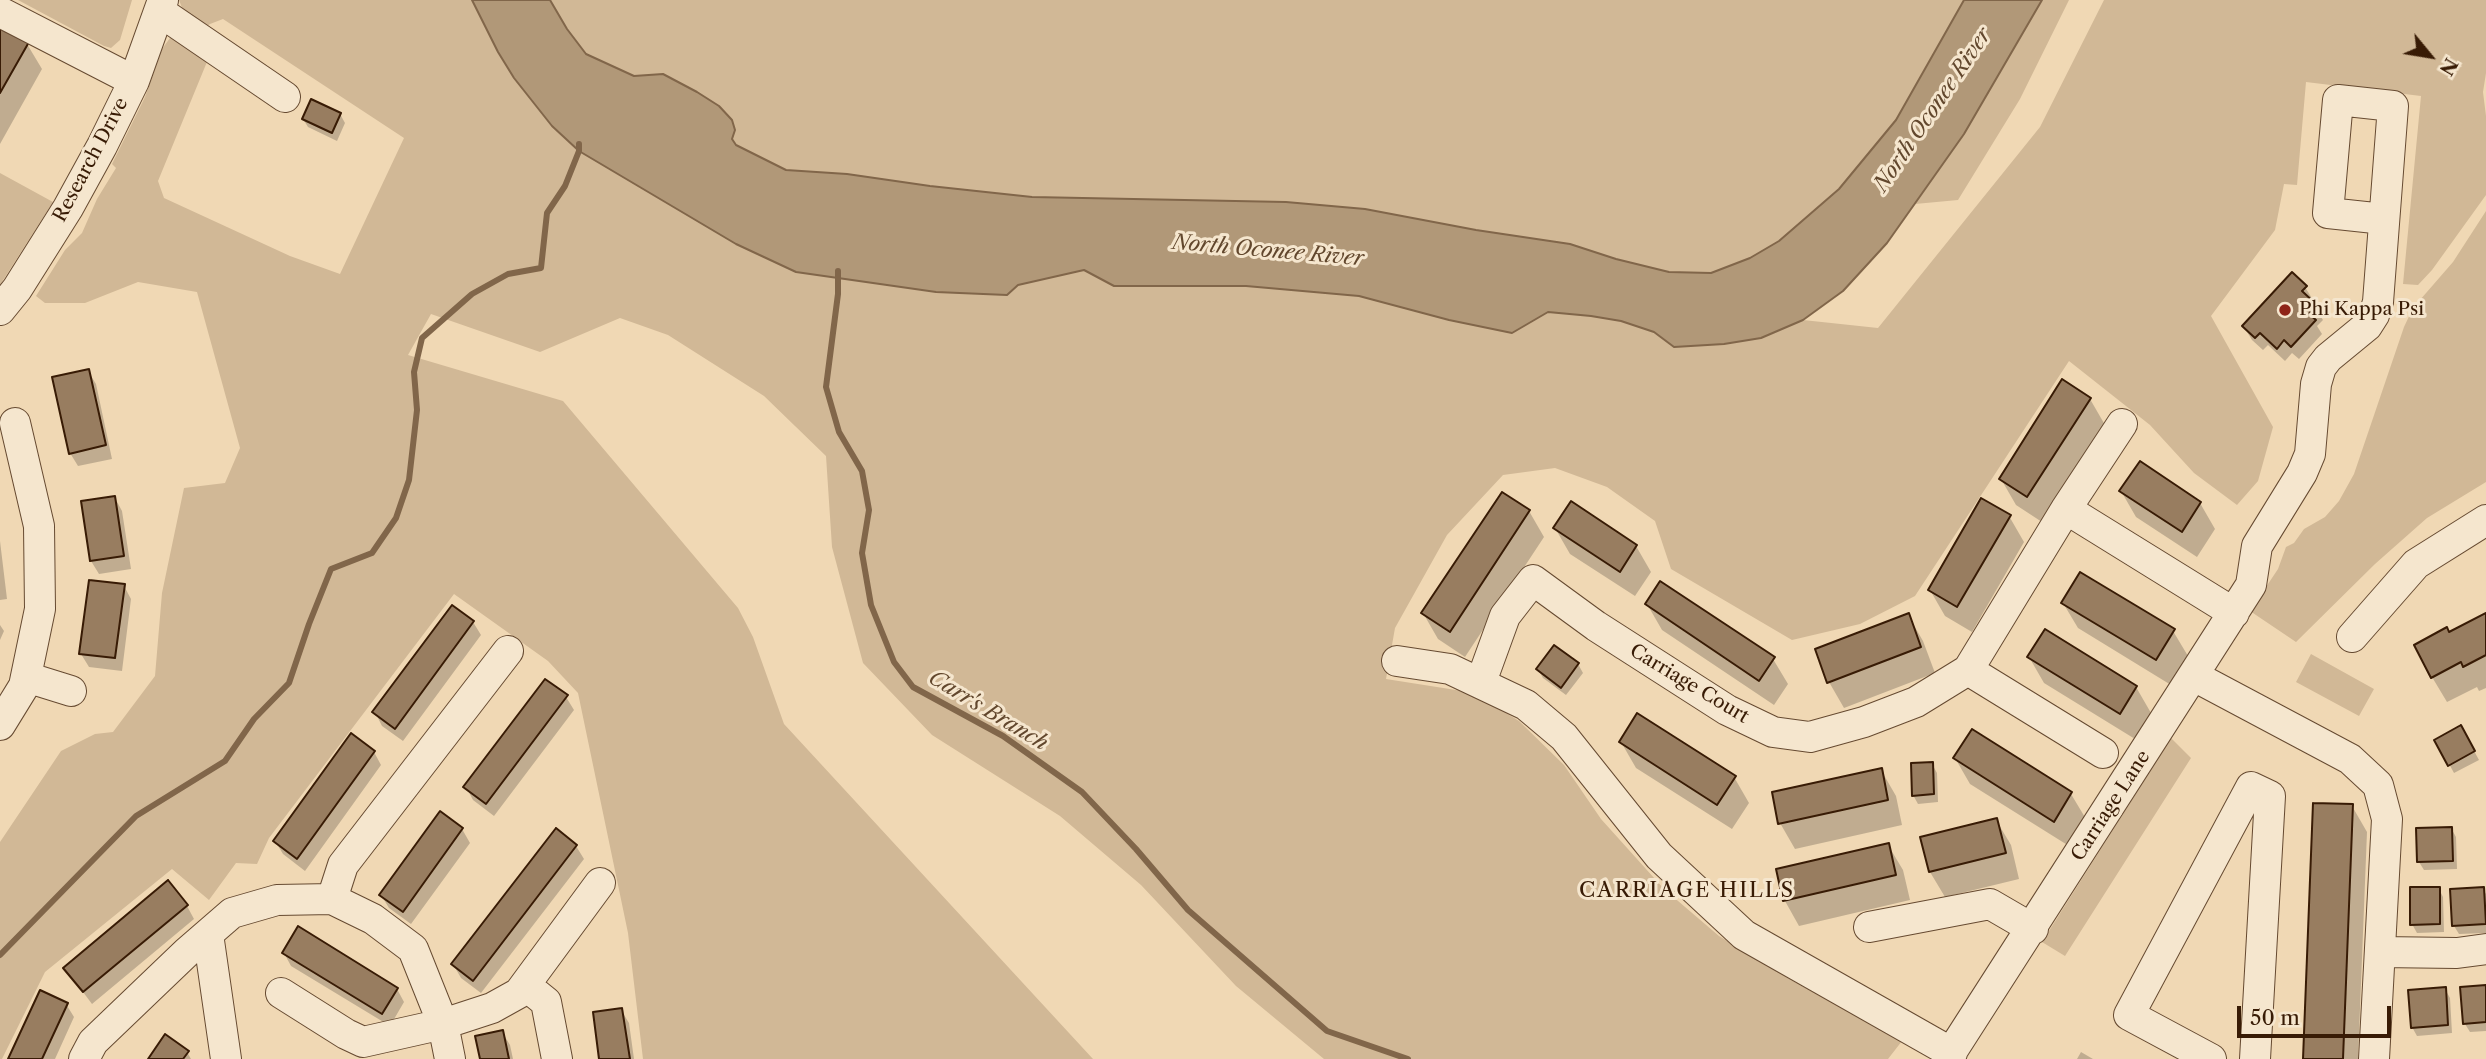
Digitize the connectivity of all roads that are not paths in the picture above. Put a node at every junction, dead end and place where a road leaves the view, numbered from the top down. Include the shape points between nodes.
1 (161, 6) edge
2 (0, 12) edge
3 (134, 81) junction
4 (285, 97) dead end
5 (2384, 219) dead end
6 (0, 310) edge
7 (15, 423) dead end
8 (2122, 424) dead end
9 (11, 459) edge
10 (2066, 509) junction
11 (2486, 520) edge
12 (2234, 613) junction
13 (2352, 637) dead end
14 (508, 651) dead end
15 (1397, 660) dead end
16 (1968, 670) junction
17 (2194, 676) junction
18 (26, 677) junction
19 (1480, 682) junction
20 (71, 691) dead end
21 (0, 725) edge
22 (2103, 753) dead end
23 (600, 883) dead end
24 (332, 899) junction
25 (1869, 927) dead end
26 (2033, 929) junction
27 (208, 934) junction
28 (2486, 949) edge
29 (2380, 952) junction
30 (526, 985) junction
31 (281, 993) dead end
32 (443, 1024) junction
33 (357, 1050) edge
34 (1950, 1056) edge
35 (85, 1059) edge
36 (226, 1059) edge
37 (450, 1059) edge
38 (557, 1059) edge
39 (2211, 1059) edge
40 (2255, 1059) edge
41 (2374, 1059) edge

1 - 3 street, Research Drive
1 - 4 street
2 - 3 street
3 - 6 street, Research Drive via 68,208
5 - 12 street, Carriage Lane via 2374,315 2321,367 2310,454 2257,546 2251,585
7 - 9 street
8 - 10 street, Carriage Court
9 - 18 street via 39,526 40,609
10 - 12 street
10 - 16 street, Carriage Court
11 - 13 street via 2416,564
12 - 17 street, Carriage Lane
14 - 24 street via 343,865
15 - 19 street via 1450,669
16 - 19 street, Carriage Court via 1916,702 1864,722 1810,737 1773,732 1727,710 1533,580 1505,615
16 - 22 street
17 - 26 street, Carriage Lane
17 - 29 street via 2350,760 2378,785 2387,819
18 - 20 street
18 - 21 street
19 - 34 street via 1526,705 1564,737 1659,856 1744,935
23 - 30 street
24 - 27 street via 277,900 232,913
24 - 32 street via 373,919 413,949
25 - 26 street via 1990,904
26 - 34 street, Carriage Lane
27 - 35 street via 93,1042
27 - 36 street
28 - 29 street
29 - 41 street
30 - 32 street via 492,1008
30 - 38 street via 546,1002
31 - 33 street via 346,1034
32 - 33 street
32 - 37 street
39 - 40 street via 2129,1016 2251,787 2270,796

